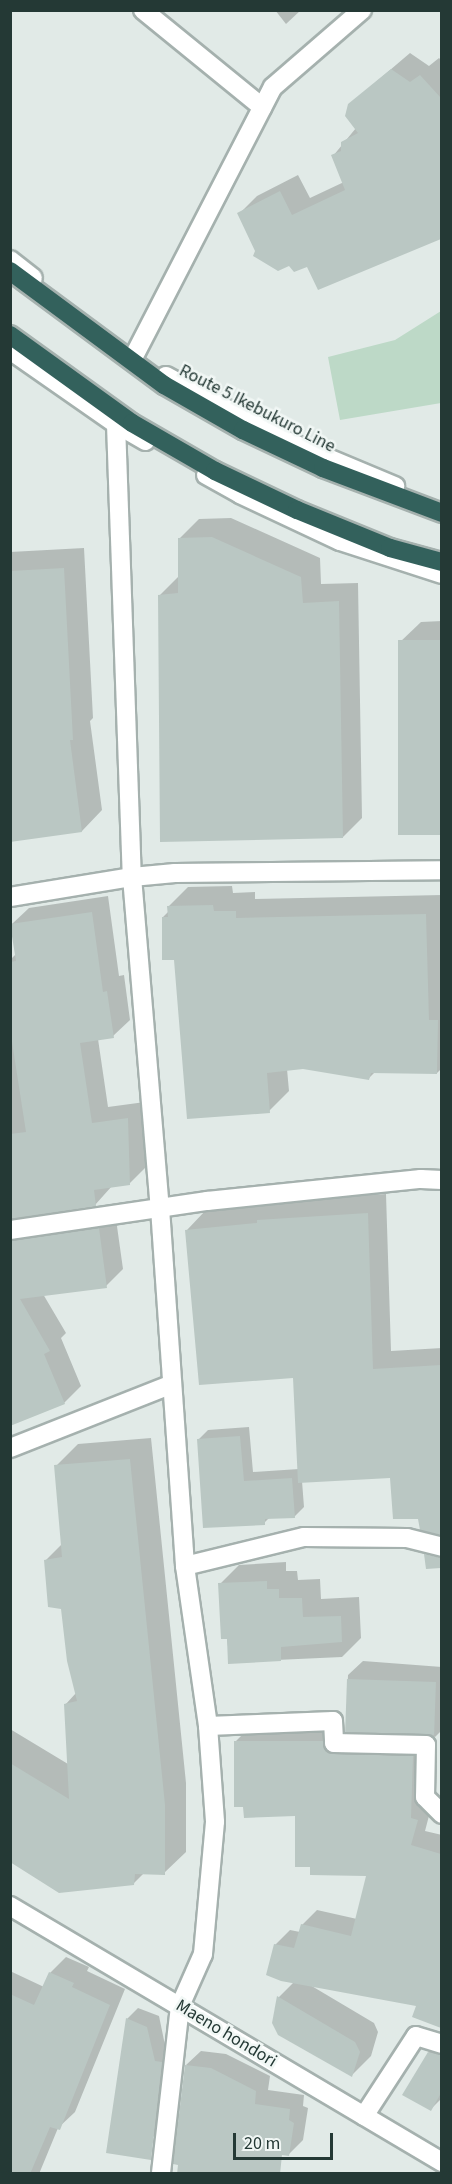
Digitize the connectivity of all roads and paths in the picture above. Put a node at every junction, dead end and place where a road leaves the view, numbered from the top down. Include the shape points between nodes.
1 (143, 10) edge
2 (362, 10) edge
3 (262, 107) junction
4 (10, 260) edge
5 (10, 271) edge
6 (10, 335) edge
7 (10, 350) edge
8 (133, 358) junction
9 (116, 424) junction
10 (441, 504) edge
11 (441, 513) edge
12 (441, 562) edge
13 (441, 574) edge
14 (441, 870) edge
15 (132, 877) junction
16 (10, 897) edge
17 (441, 1180) edge
18 (160, 1208) junction
19 (10, 1230) edge
20 (170, 1385) junction
21 (10, 1448) edge
22 (441, 1546) edge
23 (185, 1566) junction
24 (208, 1726) junction
25 (441, 1814) edge
26 (10, 1906) edge
27 (180, 2006) junction
28 (441, 2044) edge
29 (364, 2116) junction
30 (441, 2162) edge
31 (161, 2174) edge

1 - 3 street
2 - 3 street via 273,87
3 - 8 street
4 - 8 street
5 - 11 highway, Route 5 Ikebukuro Line via 164,385 243,430 323,468
6 - 12 highway via 132,423 215,471 390,548
7 - 9 street
8 - 10 street via 280,438
9 - 13 street via 240,494 340,541
9 - 15 street
14 - 15 street via 175,873
15 - 16 street
15 - 18 street
17 - 18 street
18 - 19 street
18 - 20 street
20 - 21 street
20 - 23 street
22 - 23 street via 406,1538 304,1537
23 - 24 street
24 - 25 street via 333,1720 334,1743 426,1744 425,1797
24 - 27 street via 215,1822 203,1954
26 - 27 street, Maeno hondori
27 - 29 street, Maeno hondori
27 - 31 street
28 - 29 street via 416,2036
29 - 30 street, Maeno hondori

